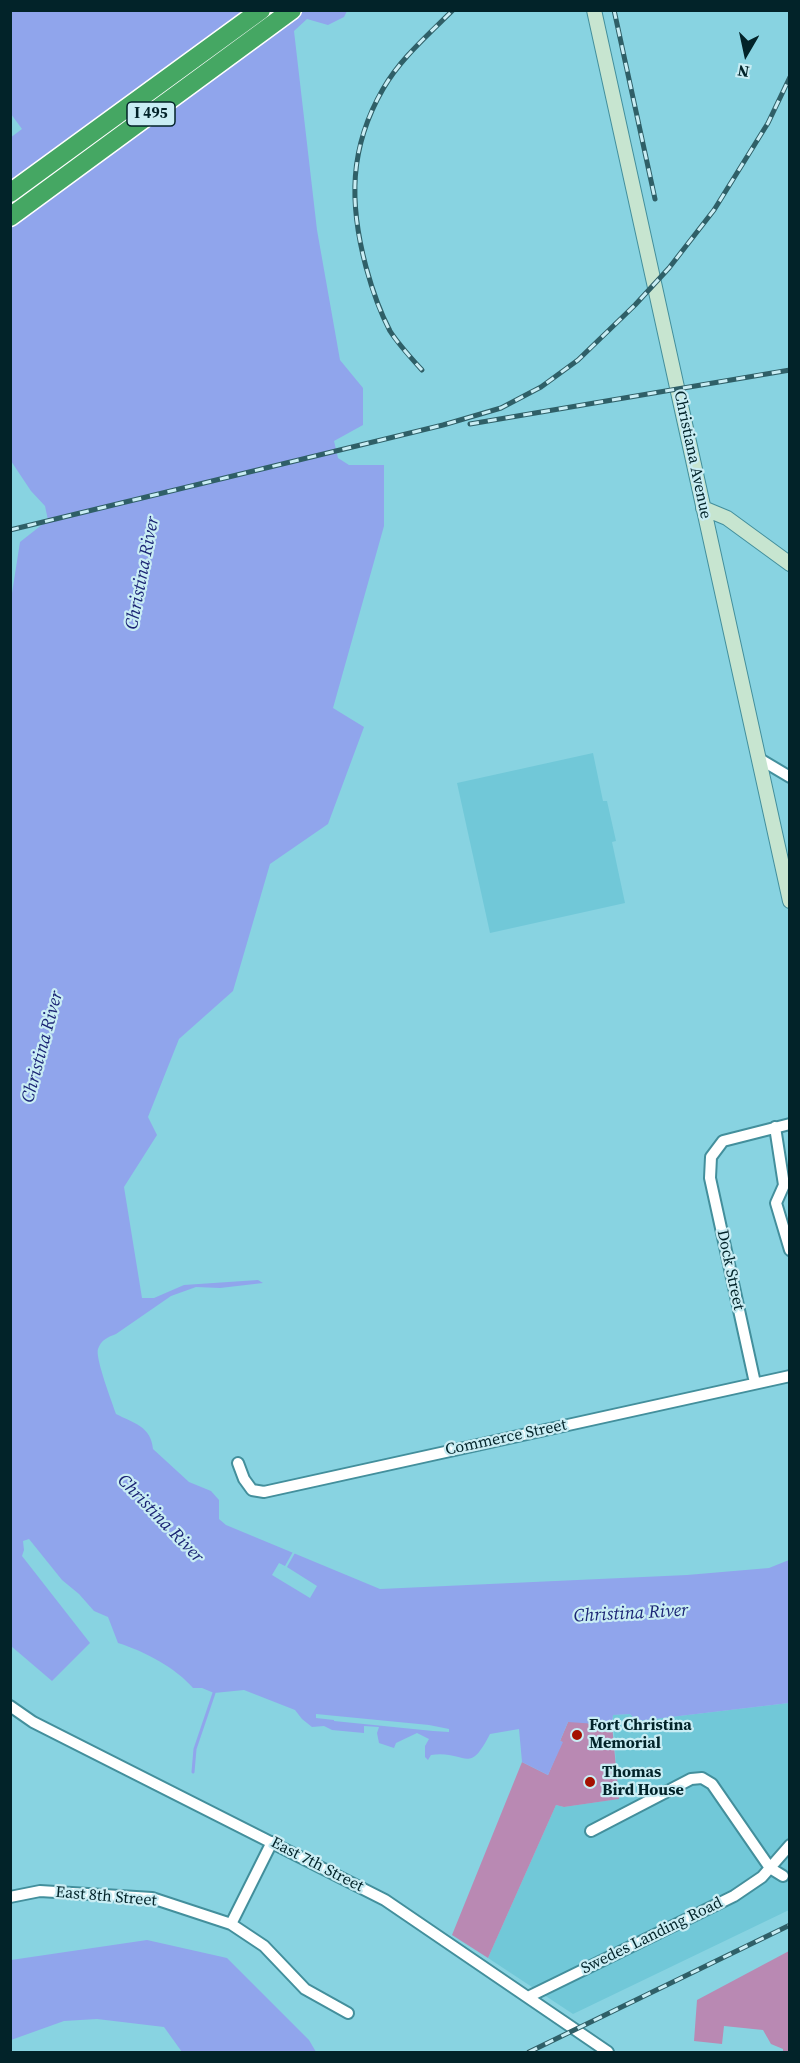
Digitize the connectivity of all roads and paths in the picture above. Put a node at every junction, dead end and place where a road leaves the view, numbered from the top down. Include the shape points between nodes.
1 (261, 10) edge
2 (292, 10) edge
3 (594, 10) edge
4 (10, 193) edge
5 (10, 217) edge
6 (703, 508) junction
7 (789, 564) edge
8 (758, 758) junction
9 (789, 777) edge
10 (789, 901) edge
11 (789, 1124) edge
12 (775, 1127) junction
13 (789, 1250) edge
14 (789, 1376) edge
15 (755, 1383) junction
16 (237, 1463) dead end
17 (10, 1706) edge
18 (591, 1831) dead end
19 (272, 1842) junction
20 (789, 1845) edge
21 (770, 1868) junction
22 (783, 1876) dead end
23 (10, 1897) edge
24 (231, 1924) junction
25 (528, 1997) junction
26 (348, 2013) dead end
27 (608, 2052) edge

1 - 4 highway, I 495
2 - 5 highway, I 495
3 - 6 main road, Christiana Avenue
6 - 7 main road via 727,518
6 - 8 main road, Christiana Avenue
8 - 9 street
8 - 10 main road, Christiana Avenue
11 - 12 street
12 - 13 street via 784,1185 776,1203
12 - 15 street, Dock Street via 723,1141 711,1157 710,1178
14 - 15 street, Commerce Street
15 - 16 street, Commerce Street via 264,1492 252,1490
17 - 19 street, East 7th Street via 33,1722
18 - 21 street via 682,1783 702,1778 712,1784
19 - 24 street
19 - 25 street, East 7th Street via 385,1900
20 - 21 street, Swedes Landing Road
21 - 22 street
21 - 25 street, Swedes Landing Road via 734,1896
23 - 24 street, East 8th Street via 40,1891 153,1898
24 - 26 street, East 8th Street via 264,1946 305,1989
25 - 27 street, East 7th Street

